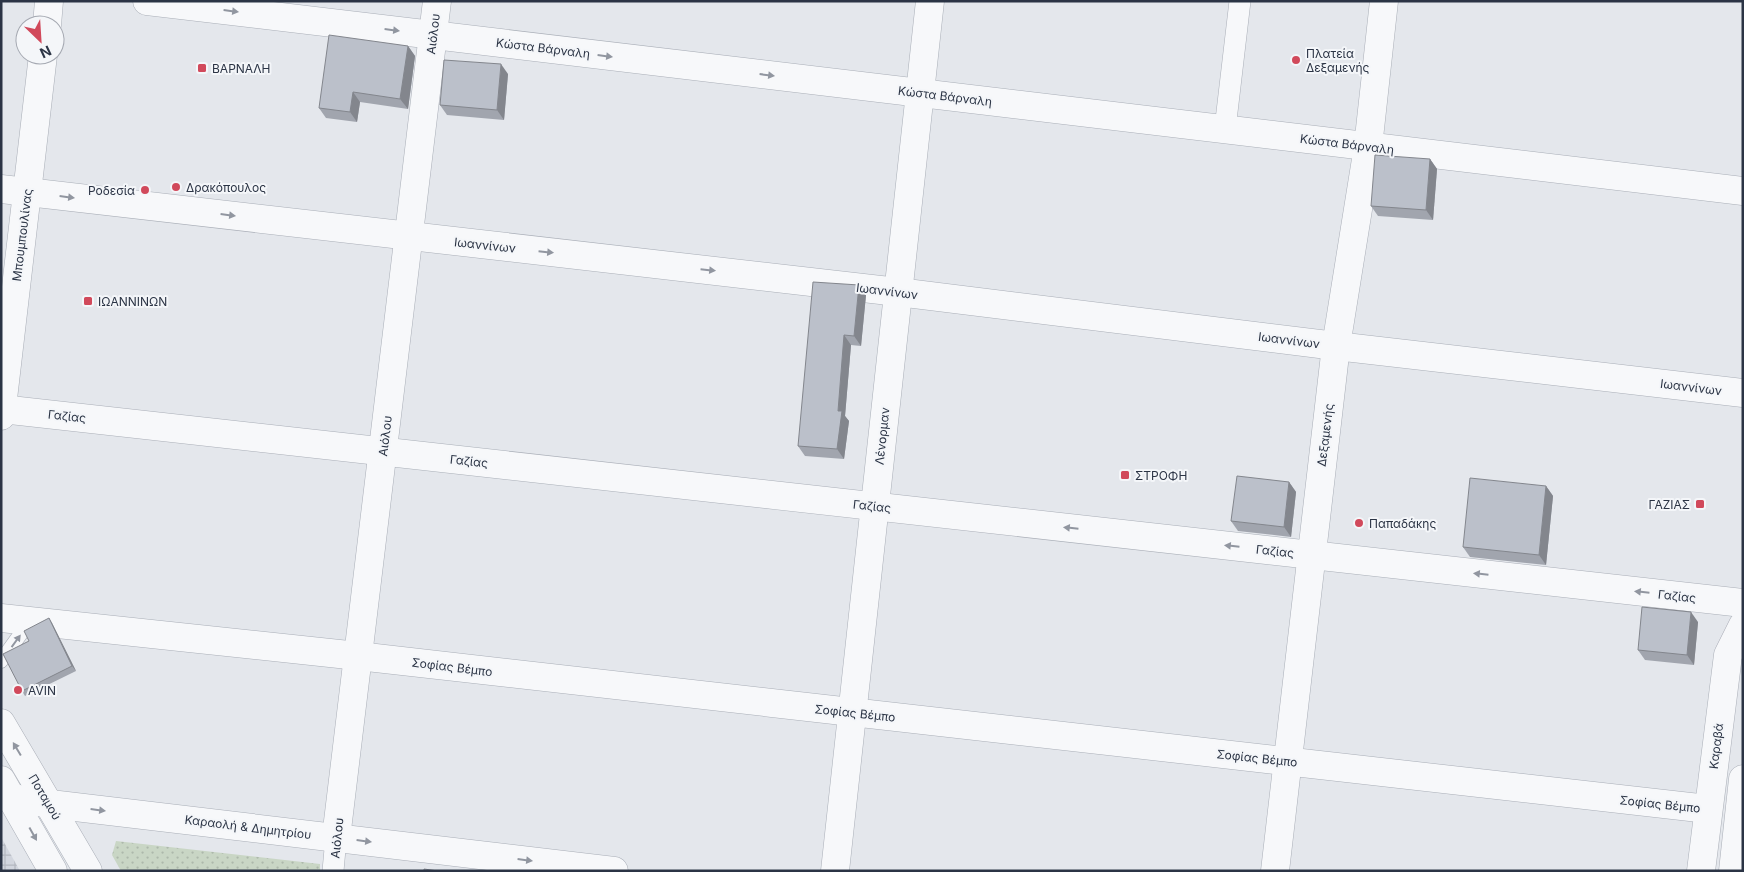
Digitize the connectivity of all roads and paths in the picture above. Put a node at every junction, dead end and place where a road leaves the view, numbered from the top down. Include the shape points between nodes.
1 (49, 1) edge
2 (147, 1) edge
3 (437, 1) edge
4 (930, 1) edge
5 (1240, 1) edge
6 (1384, 1) edge
7 (47, 15) edge
8 (433, 35) junction
9 (41, 65) edge
10 (920, 93) junction
11 (1226, 129) junction
12 (1368, 147) junction
13 (14, 190) edge
14 (1743, 191) edge
15 (409, 236) junction
16 (898, 292) junction
17 (1336, 346) junction
18 (1743, 393) edge
19 (2, 409) edge
20 (1, 416) edge
21 (383, 452) junction
22 (875, 506) junction
23 (1311, 555) junction
24 (1743, 603) edge
25 (1, 618) edge
26 (30, 621) junction
27 (1743, 625) edge
28 (358, 656) junction
29 (1, 661) edge
30 (852, 713) junction
31 (1, 723) edge
32 (1287, 762) junction
33 (1743, 779) edge
34 (5, 791) edge
35 (50, 804) junction
36 (1708, 809) junction
37 (1741, 814) edge
38 (336, 838) junction
39 (54, 871) edge
40 (88, 871) edge
41 (334, 871) edge
42 (614, 871) edge
43 (835, 871) edge
44 (1275, 871) edge
45 (1701, 871) edge
46 (1733, 871) edge

1 - 7 street
2 -> 8 street, Κώστα Βάρναλη
3 - 8 street, Αιόλου
4 - 10 street, Λένορμαν
5 - 11 street
6 - 12 street, Δεξαμενής
8 -> 10 street, Κώστα Βάρναλη
8 - 15 street, Αιόλου
9 - 13 street, Μπουμπουλίνας
10 - 11 street, Κώστα Βάρναλη
10 - 16 street, Λένορμαν
11 - 12 street, Κώστα Βάρναλη
12 - 14 street, Κώστα Βάρναλη
12 - 17 street, Δεξαμενής
13 -> 15 street, Ιωαννίνων
13 - 19 street, Μπουμπουλίνας
15 -> 16 street, Ιωαννίνων
15 - 21 street, Αιόλου
16 - 17 street, Ιωαννίνων
16 - 22 street, Λένορμαν
17 - 18 street, Ιωαννίνων
17 - 23 street, Δεξαμενής
19 - 20 street, Μπουμπουλίνας
19 - 21 street, Γαζίας
21 - 22 street, Γαζίας
21 - 28 street, Αιόλου
23 -> 22 street, Γαζίας
22 - 30 street, Λένορμαν
24 -> 23 street, Γαζίας
23 - 32 street, Δεξαμενής
25 - 26 street, Σοφίας Βέμπο
26 - 28 street, Σοφίας Βέμπο
29 -> 26 lane
27 - 36 street, Καραβά via 1728,655
28 - 30 street, Σοφίας Βέμπο
28 - 38 street, Αιόλου
30 - 32 street, Σοφίας Βέμπο
30 - 43 street, Λένορμαν
35 -> 31 street, Ποταμού
32 - 36 street, Σοφίας Βέμπο
32 - 44 street, Δεξαμενής
33 - 37 street
34 - 35 street, Καραολή & Δημητρίου
34 -> 39 street
35 -> 38 street, Καραολή & Δημητρίου
35 - 40 street, Ποταμού
36 - 45 street, Καραβά
37 - 46 street
38 - 41 street, Αιόλου
38 -> 42 street, Καραολή & Δημητρίου

